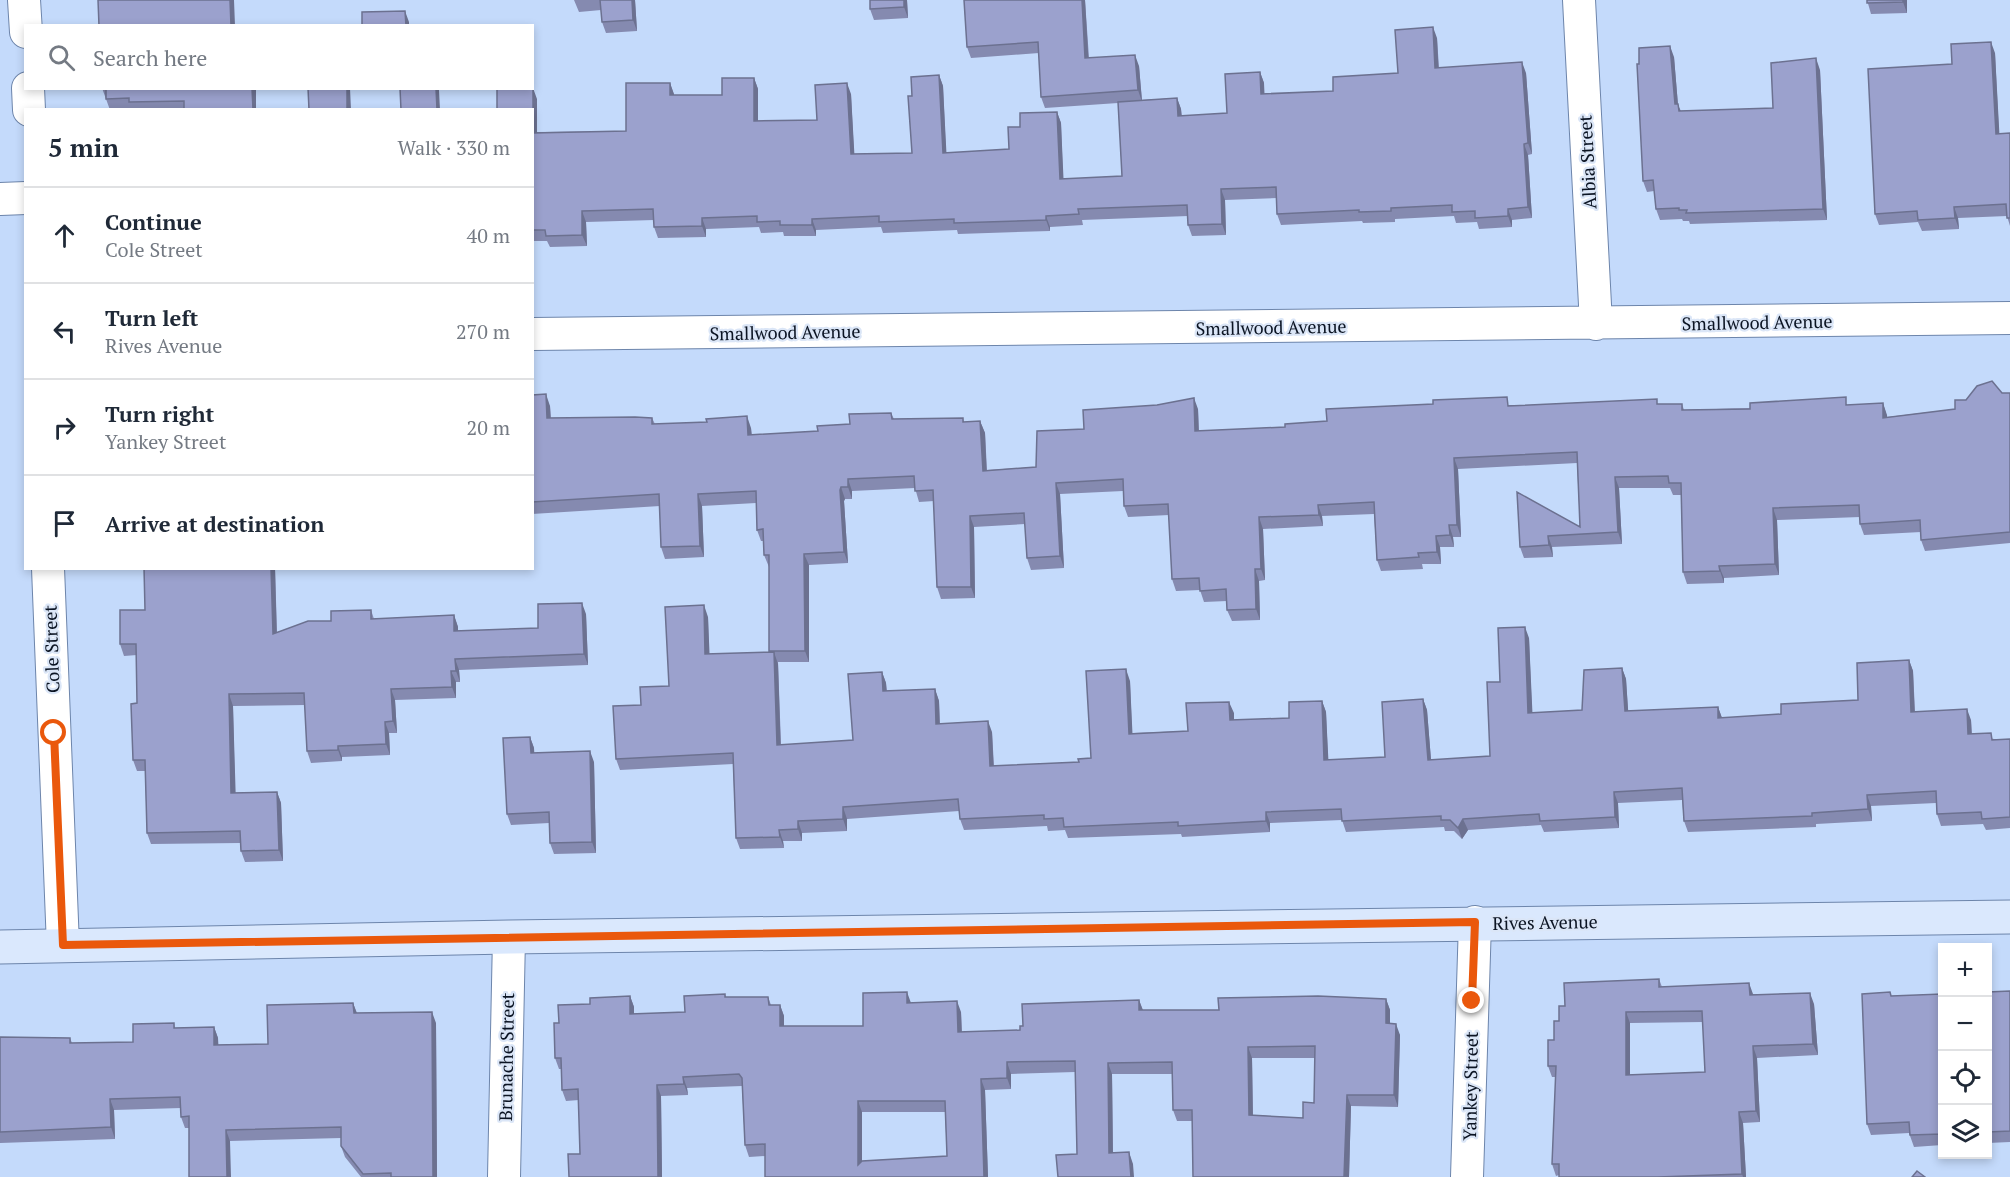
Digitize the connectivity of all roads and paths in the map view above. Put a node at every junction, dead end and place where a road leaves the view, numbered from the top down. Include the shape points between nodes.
1 (24, 0) edge
2 (1579, 0) edge
3 (26, 24) edge
4 (28, 90) edge
5 (29, 108) edge
6 (24, 198) edge
7 (0, 199) edge
8 (2010, 318) edge
9 (1596, 324) junction
10 (534, 334) edge
11 (48, 570) edge
12 (2010, 917) edge
13 (1475, 922) junction
14 (509, 937) junction
15 (63, 945) junction
16 (0, 947) edge
17 (504, 1177) edge
18 (1467, 1177) edge

1 - 3 street
2 - 9 street, Albia Street
4 - 5 street
6 - 7 street
8 - 9 street, Smallwood Avenue
9 - 10 street, Smallwood Avenue
11 - 15 street, Cole Street
12 - 13 street, Rives Avenue
13 - 14 street, Rives Avenue
13 - 18 street, Yankey Street
14 - 15 street, Rives Avenue
14 - 17 street, Brunache Street
15 - 16 street, Rives Avenue

